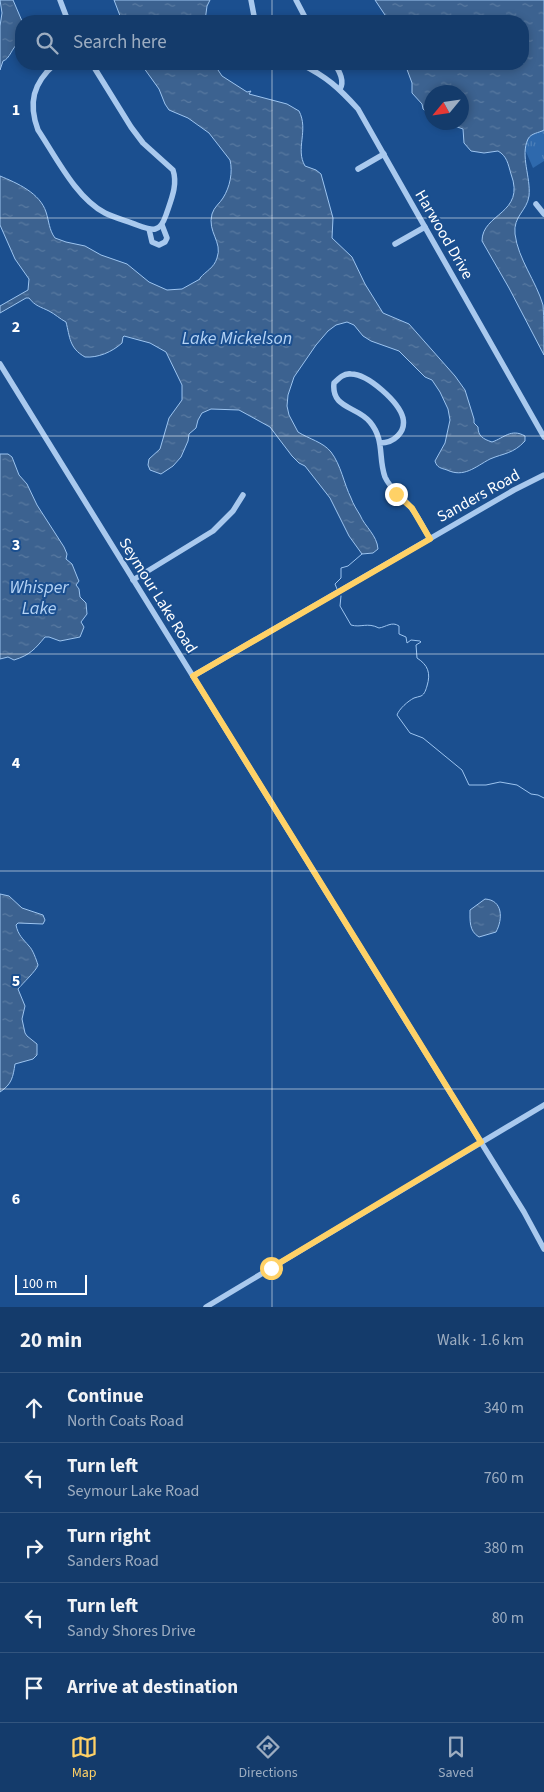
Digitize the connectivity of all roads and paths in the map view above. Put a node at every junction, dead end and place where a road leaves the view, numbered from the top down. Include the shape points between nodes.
1 (60, 0) edge
2 (252, 0) edge
3 (296, 0) edge
4 (66, 15) edge
5 (254, 15) edge
6 (305, 15) edge
7 (48, 70) edge
8 (96, 70) edge
9 (313, 70) edge
10 (338, 70) edge
11 (340, 89) junction
12 (384, 154) junction
13 (358, 169) dead end
14 (536, 204) dead end
15 (544, 214) edge
16 (162, 225) junction
17 (426, 227) junction
18 (149, 229) junction
19 (395, 244) dead end
20 (0, 364) edge
21 (544, 437) edge
22 (380, 443) junction
23 (544, 475) edge
24 (243, 495) dead end
25 (430, 539) junction
26 (133, 580) junction
27 (193, 676) junction
28 (544, 1105) edge
29 (481, 1142) junction
30 (543, 1245) edge
31 (206, 1307) edge

1 - 4 street
2 - 5 street
3 - 6 street
7 - 18 street via 33,97 38,130 85,199 104,213
8 - 16 street via 131,127 173,170 175,187
9 - 11 street, Harwood Drive
10 - 11 street
11 - 12 street, Harwood Drive via 358,109
12 - 13 street
12 - 17 street, Harwood Drive
14 - 15 street
16 - 18 street
16 - 18 street via 167,238 162,244 152,242
17 - 19 street
17 - 21 street, Harwood Drive
20 - 26 street, Seymour Lake Road
22 - 22 street via 369,420 336,399 334,383 344,374 350,373 372,382 400,412 404,426 402,431 391,441
22 - 25 street via 388,484 412,508
23 - 25 street, Sanders Road
24 - 26 street via 213,531
25 - 27 street, Sanders Road
26 - 27 street, Seymour Lake Road
27 - 29 street, Seymour Lake Road
28 - 29 street
29 - 30 street, Seymour Lake Road
29 - 31 street

